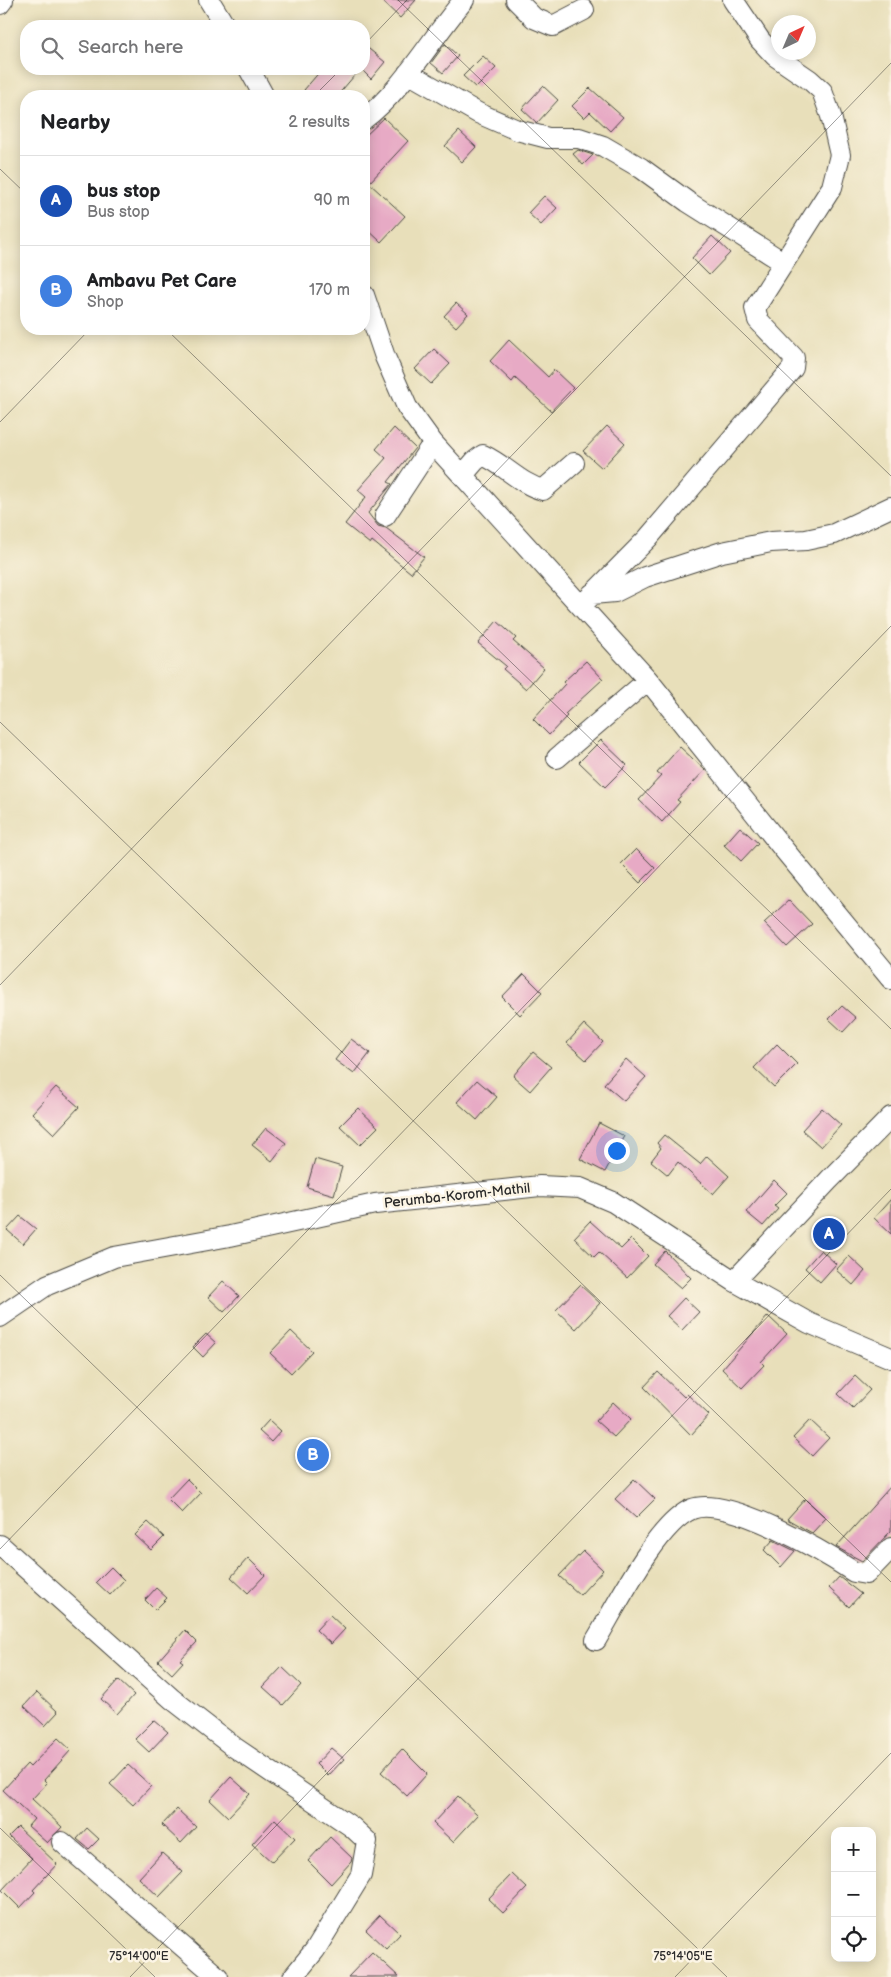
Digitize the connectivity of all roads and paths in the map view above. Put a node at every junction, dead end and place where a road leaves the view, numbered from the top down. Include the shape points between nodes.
1 (3, 0) edge
2 (209, 0) edge
3 (464, 0) edge
4 (516, 0) edge
5 (733, 0) edge
6 (0, 4) edge
7 (584, 10) dead end
8 (221, 20) edge
9 (408, 73) junction
10 (252, 75) edge
11 (261, 90) edge
12 (370, 112) edge
13 (783, 262) junction
14 (370, 312) edge
15 (433, 443) junction
16 (574, 463) dead end
17 (463, 475) junction
18 (891, 507) edge
19 (385, 516) dead end
20 (587, 600) junction
21 (648, 680) junction
22 (557, 758) dead end
23 (891, 979) edge
24 (891, 1117) edge
25 (734, 1281) junction
26 (0, 1317) edge
27 (891, 1358) edge
28 (0, 1545) edge
29 (891, 1548) edge
30 (596, 1640) dead end
31 (62, 1842) dead end
32 (218, 1977) edge
33 (293, 1977) edge

1 - 6 street
2 - 8 street
3 - 9 street
4 - 7 street via 534,18 553,26
5 - 13 street via 775,56 822,91 840,155 832,187
9 - 12 street
9 - 13 street via 478,113 517,130 548,138 579,138 603,146
10 - 11 street
13 - 20 street via 755,308 758,320 794,358 793,368 648,538
14 - 15 street via 407,407
15 - 17 street
15 - 19 street
16 - 17 street via 543,490 530,486 483,455
17 - 20 street
18 - 20 street via 834,534 722,552
20 - 21 street
21 - 22 street
21 - 23 street
24 - 25 street
25 - 26 street, Perumba-Korom-Mathil via 613,1202 580,1188 540,1186 375,1204 230,1236 114,1257 47,1285
25 - 27 street, Perumba-Korom-Mathil via 809,1323
28 - 33 street via 172,1700 352,1827 367,1841 361,1875 315,1950
29 - 30 street via 866,1574 854,1572 788,1532 713,1506 691,1509 673,1523 649,1551
31 - 32 street

